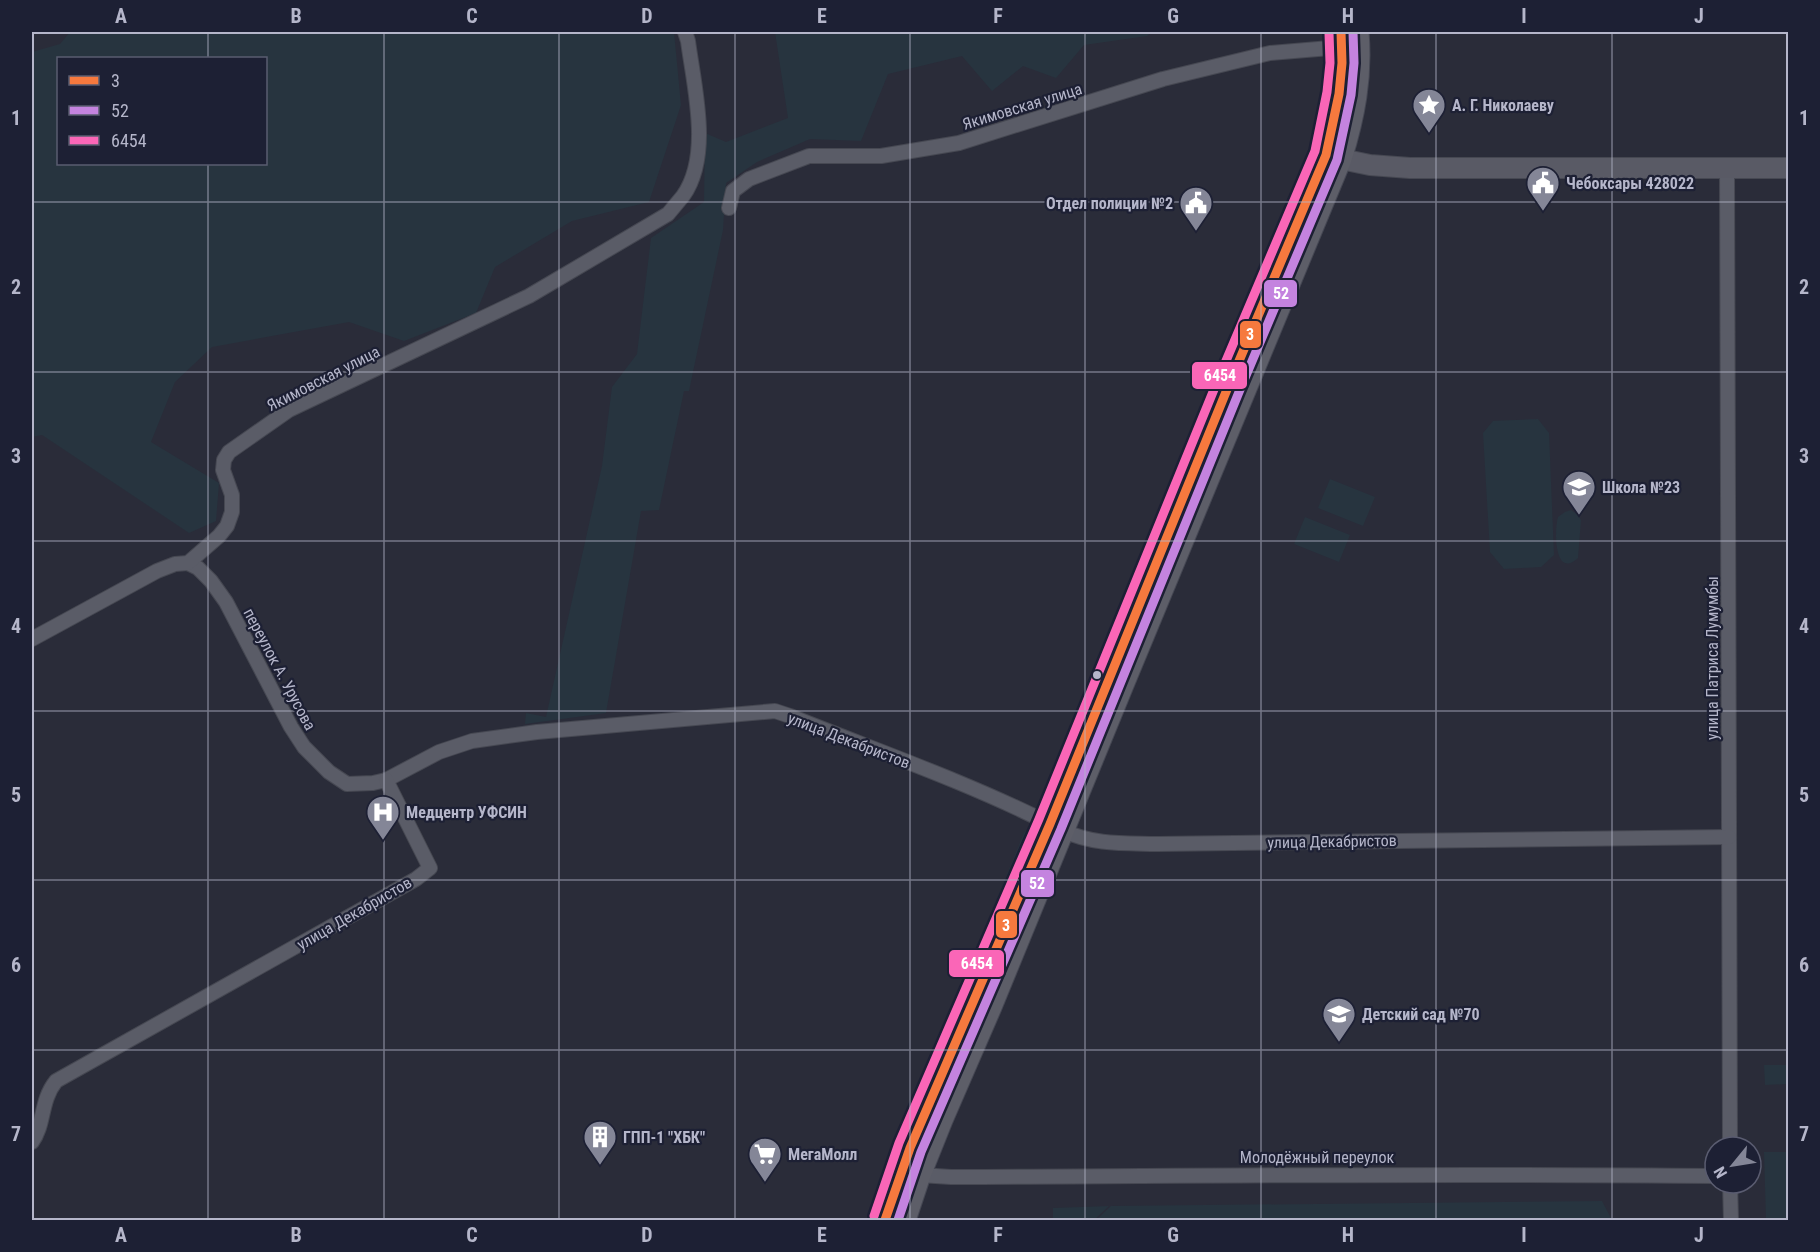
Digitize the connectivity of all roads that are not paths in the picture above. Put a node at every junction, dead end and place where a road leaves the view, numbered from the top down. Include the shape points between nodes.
1 (686, 32) edge
2 (1358, 32) edge
3 (1342, 39) edge
4 (1333, 157) junction
5 (1727, 168) junction
6 (1788, 168) edge
7 (729, 208) dead end
8 (188, 563) junction
9 (32, 639) edge
10 (386, 780) junction
11 (1057, 828) junction
12 (1729, 837) junction
13 (1730, 1135) edge
14 (32, 1142) edge
15 (920, 1175) junction
16 (1703, 1176) edge
17 (1730, 1195) edge
18 (885, 1221) edge
19 (905, 1221) edge
20 (1731, 1221) edge

1 - 8 street, Якимовская улица via 699,144 694,172 684,195 668,214 529,296 289,410 229,452 223,470 232,495 227,526
2 - 4 main road via 1353,119
3 - 4 main road
3 - 7 street, Якимовская улица via 1173,76 958,143 881,156 809,156 748,178 733,191
4 - 5 street via 1410,168
4 - 11 main road via 1123,685
5 - 6 street
5 - 12 street, улица Патриса Лумумбы
8 - 9 street, Якимовская улица via 158,571
8 - 10 street, переулок А. Урусова via 212,581 226,602 304,747 347,784
10 - 11 street, улица Декабристов via 458,744 492,737 775,711 1017,808
10 - 14 street, улица Декабристов via 430,868 56,1081 48,1092
11 - 12 street, улица Декабристов via 1094,842 1157,843
11 - 15 main road via 991,1007
11 - 18 main road via 910,1148
12 - 13 street, улица Патриса Лумумбы
15 - 16 street, Молодёжный переулок
15 - 19 main road
17 - 20 street

